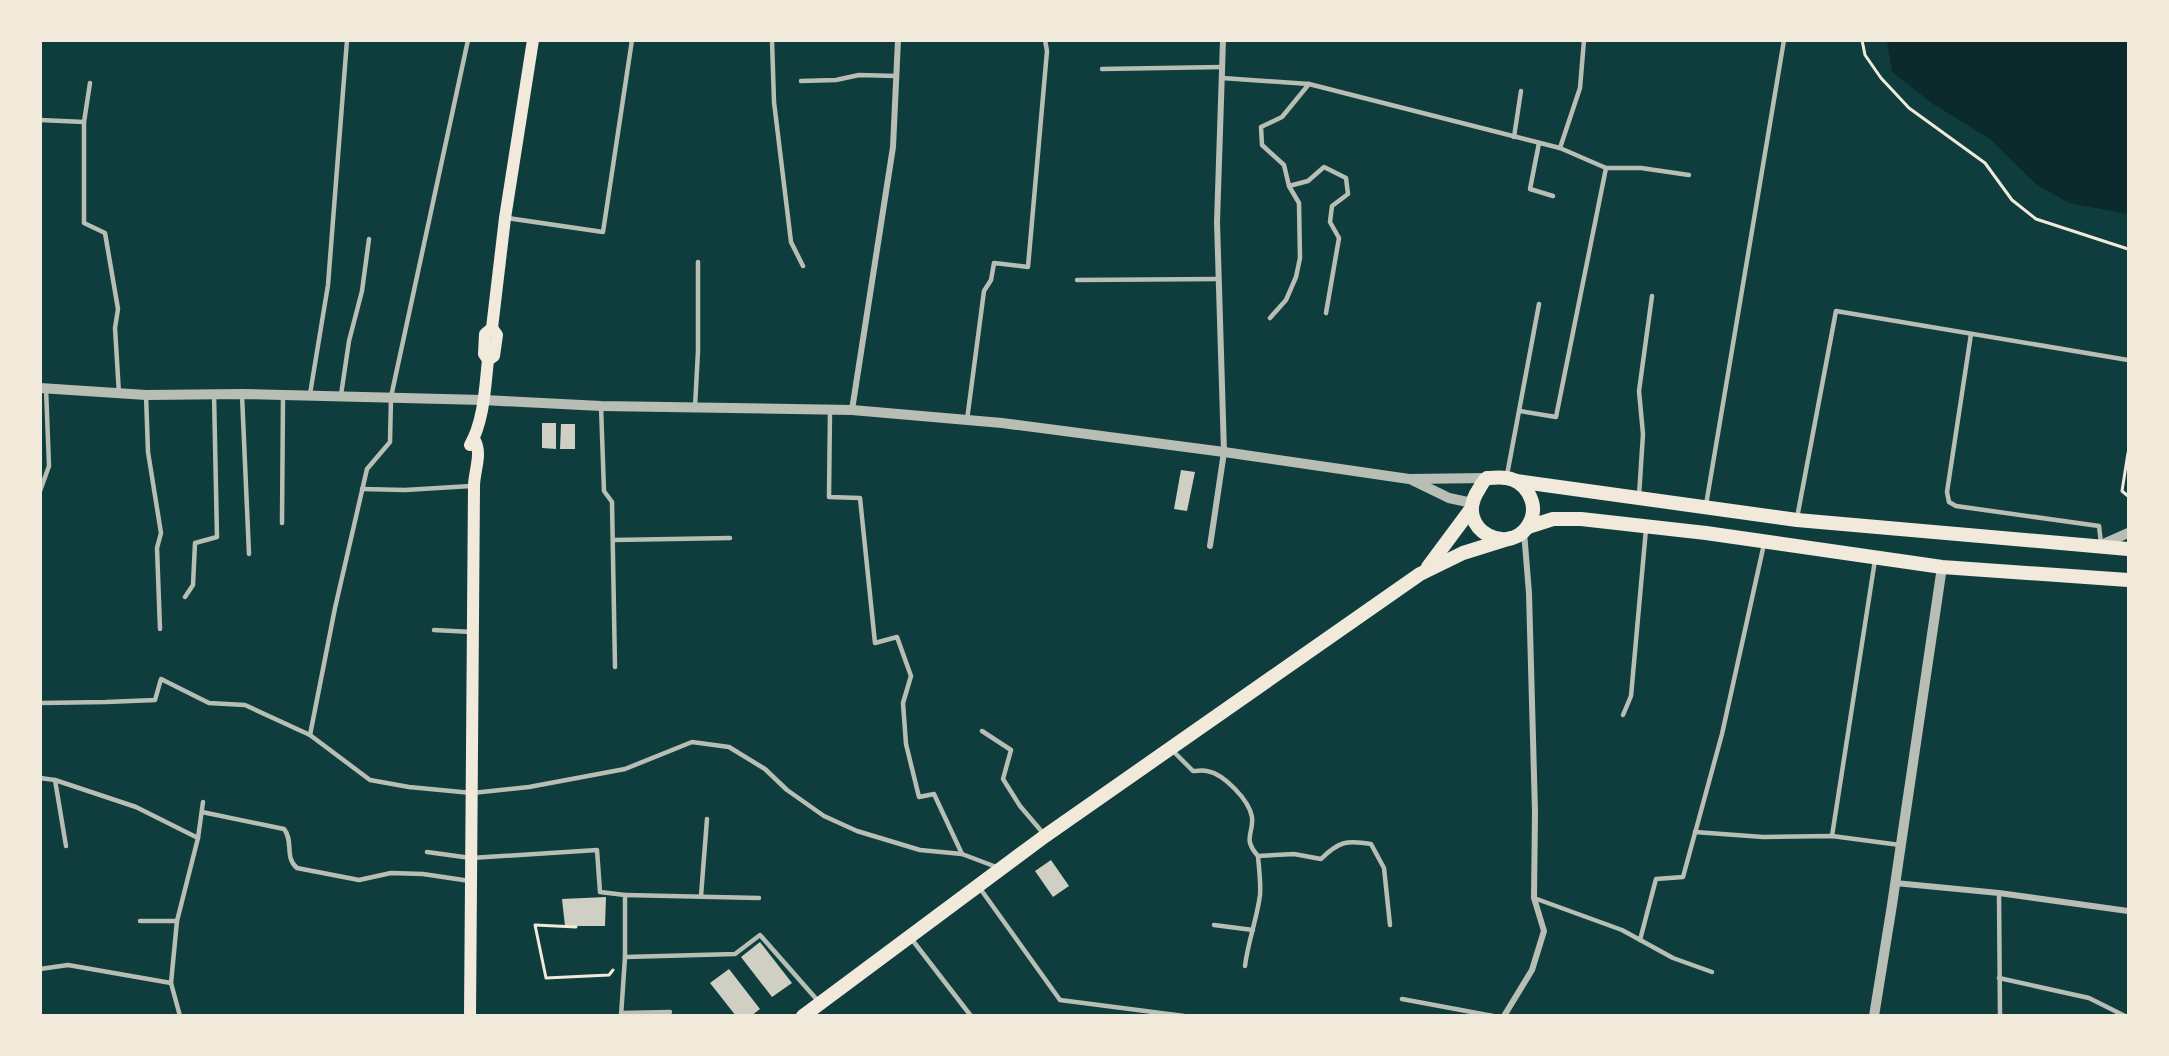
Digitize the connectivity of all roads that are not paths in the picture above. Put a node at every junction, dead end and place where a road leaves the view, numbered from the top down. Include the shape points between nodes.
1 (347, 40) edge
2 (468, 40) edge
3 (533, 40) edge
4 (632, 40) edge
5 (772, 40) edge
6 (898, 40) edge
7 (1045, 40) edge
8 (1224, 40) edge
9 (1584, 40) edge
10 (1784, 40) edge
11 (1222, 68) junction
12 (1102, 69) dead end
13 (896, 76) junction
14 (1222, 78) junction
15 (801, 81) dead end
16 (90, 83) dead end
17 (1310, 84) junction
18 (1521, 91) dead end
19 (40, 120) edge
20 (84, 122) junction
21 (1514, 137) junction
22 (1539, 143) junction
23 (1560, 148) junction
24 (1606, 168) junction
25 (1689, 176) dead end
26 (1289, 186) junction
27 (1553, 196) dead end
28 (505, 218) junction
29 (369, 238) dead end
30 (698, 262) dead end
31 (803, 266) dead end
32 (1218, 279) junction
33 (1077, 280) dead end
34 (1652, 296) dead end
35 (1539, 304) dead end
36 (1326, 313) dead end
37 (1270, 318) dead end
38 (1971, 334) junction
39 (2128, 360) edge
40 (43, 388) edge
41 (118, 394) junction
42 (214, 394) junction
43 (242, 394) junction
44 (146, 395) junction
45 (283, 396) junction
46 (309, 397) junction
47 (340, 397) junction
48 (391, 397) junction
49 (483, 400) junction
50 (601, 406) junction
51 (695, 407) junction
52 (830, 409) junction
53 (852, 410) junction
54 (1520, 411) junction
55 (967, 420) junction
56 (1224, 452) junction
57 (1487, 478) junction
58 (1409, 479) junction
59 (1511, 480) junction
60 (474, 486) junction
61 (362, 489) junction
62 (40, 490) edge
63 (1639, 498) junction
64 (1471, 506) junction
65 (1706, 507) junction
66 (1797, 520) junction
67 (282, 523) dead end
68 (1647, 526) junction
69 (1526, 529) junction
70 (2128, 533) edge
71 (730, 538) dead end
72 (1510, 538) junction
73 (613, 540) junction
74 (1764, 541) junction
75 (1210, 546) dead end
76 (2101, 546) junction
77 (2128, 549) edge
78 (249, 554) dead end
79 (1875, 557) junction
80 (1942, 567) junction
81 (1427, 569) junction
82 (2108, 579) junction
83 (2128, 580) edge
84 (2128, 588) edge
85 (185, 597) dead end
86 (160, 629) dead end
87 (434, 630) dead end
88 (474, 632) junction
89 (615, 667) dead end
90 (40, 703) edge
91 (1623, 716) dead end
92 (982, 732) dead end
93 (310, 735) junction
94 (1171, 749) junction
95 (40, 778) edge
96 (55, 780) junction
97 (472, 794) junction
98 (203, 802) dead end
99 (202, 812) junction
100 (707, 819) dead end
101 (1695, 832) junction
102 (1045, 836) junction
103 (1832, 836) junction
104 (198, 838) junction
105 (1900, 845) junction
106 (66, 846) dead end
107 (427, 852) dead end
108 (962, 854) junction
109 (1258, 856) junction
110 (471, 858) junction
111 (1001, 868) junction
112 (472, 881) junction
113 (1895, 883) junction
114 (977, 885) junction
115 (1999, 893) junction
116 (625, 895) junction
117 (701, 896) junction
118 (759, 898) dead end
119 (1534, 898) junction
120 (2128, 911) edge
121 (140, 921) dead end
122 (177, 921) junction
123 (1214, 925) dead end
124 (1390, 925) dead end
125 (1253, 930) junction
126 (910, 937) junction
127 (1640, 940) junction
128 (625, 957) junction
129 (1245, 966) dead end
130 (40, 969) edge
131 (1712, 972) dead end
132 (1999, 978) junction
133 (171, 983) junction
134 (1402, 999) dead end
135 (820, 1004) junction
136 (670, 1012) dead end
137 (621, 1014) edge
138 (180, 1016) edge
139 (470, 1016) edge
140 (803, 1016) edge
141 (971, 1016) edge
142 (1184, 1016) edge
143 (1493, 1016) edge
144 (1504, 1016) edge
145 (1874, 1016) edge
146 (2000, 1016) edge
147 (2124, 1016) edge

1 - 46 lane via 328,285
2 - 48 lane
3 - 28 main road
4 - 28 lane via 603,232
5 - 31 lane via 774,102 791,242
6 - 13 street
7 - 55 lane via 1028,267 994,263 984,291
8 - 11 street
9 - 23 lane via 1580,88
10 - 65 lane
11 - 12 lane
11 - 14 street
13 - 15 lane
13 - 53 street via 893,147
14 - 17 lane
14 - 32 street
16 - 20 lane
17 - 21 lane
17 - 26 lane via 1282,117 1262,127 1262,145 1284,165
18 - 21 lane
19 - 20 lane
20 - 41 lane via 84,223 105,233 118,309
21 - 22 lane
22 - 23 lane
22 - 27 lane via 1530,189
23 - 24 lane
24 - 25 lane via 1641,168
24 - 54 lane via 1556,417
26 - 36 lane via 1308,181 1324,167 1346,178 1348,194 1332,206 1330,222 1339,238
26 - 37 lane via 1299,203 1300,258 1286,300
28 - 49 main road via 492,328 498,334 494,356 488,360
29 - 47 lane
30 - 51 lane
32 - 33 lane
32 - 56 street
34 - 63 lane via 1640,391 1643,434
35 - 54 lane
38 - 39 lane
38 - 66 lane via 1836,311
38 - 76 lane via 1947,492 1949,502 2099,526
40 - 41 street
40 - 62 lane via 49,466
41 - 44 street
42 - 43 street
42 - 44 street
42 - 85 lane via 217,537 195,543 194,585
43 - 45 street
43 - 78 lane
44 - 86 lane via 148,452 161,533 157,548
45 - 46 street
45 - 67 lane
46 - 47 street
47 - 48 street
48 - 49 street
48 - 61 lane via 390,442 367,469
49 - 50 street
49 - 60 main road via 470,444
50 - 51 street
50 - 73 lane via 604,491 612,502
51 - 52 street
52 - 53 street
52 - 108 lane via 829,497 860,498 875,643 897,637 911,676 903,703 906,744 919,797 934,794
53 - 55 street
54 - 59 lane
55 - 56 street
56 - 58 street
56 - 75 street
57 - 58 street
57 - 59 main road
57 - 64 main road
58 - 64 street
59 - 63 main road
59 - 69 main road via 1531,496 1532,517
60 - 61 lane
60 - 88 main road
61 - 93 lane
63 - 65 main road
64 - 72 main road via 1477,527 1484,533 1492,538
64 - 81 main road
65 - 66 main road
66 - 76 main road
68 - 69 main road via 1553,519
68 - 74 main road
68 - 91 lane via 1631,696
69 - 72 main road
69 - 119 street
70 - 76 street
71 - 73 lane
72 - 81 main road
73 - 89 lane
74 - 79 main road
74 - 101 lane via 1722,734
76 - 77 main road
79 - 80 main road
79 - 103 lane
80 - 82 main road
80 - 105 street
81 - 94 main road
82 - 83 main road
82 - 84 street
87 - 88 lane
88 - 97 main road
90 - 93 lane via 155,700 161,679 209,703 245,705
92 - 102 lane via 1011,750 1003,779
93 - 97 lane via 370,780
94 - 102 main road
94 - 109 lane via 1193,771 1209,771 1238,791 1251,813 1250,843
95 - 96 lane
96 - 104 lane via 136,807
96 - 106 lane
97 - 108 lane via 625,769 692,742 729,747 765,769 824,816 857,831 920,850
97 - 110 main road
98 - 99 lane
99 - 104 lane
99 - 112 lane via 284,829 290,840 291,863 297,868 359,880 391,873
100 - 117 lane
101 - 103 lane via 1762,837
101 - 127 lane via 1683,877 1656,879
102 - 111 main road
103 - 105 lane
104 - 122 lane
105 - 113 street
107 - 110 lane
108 - 111 lane
109 - 124 lane via 1294,854 1321,859 1333,847 1350,841 1371,844 1384,867
109 - 125 lane via 1260,892
110 - 112 main road
110 - 116 lane via 597,850 600,892
111 - 114 main road
112 - 139 main road
113 - 115 street
113 - 145 street
114 - 126 main road
114 - 142 lane via 1060,1000
115 - 120 street
115 - 132 lane
116 - 117 lane
116 - 128 lane
117 - 118 lane
119 - 127 lane
119 - 144 street via 1544,931 1532,970
121 - 122 lane
122 - 133 lane
123 - 125 lane
125 - 129 lane
126 - 135 main road
126 - 141 lane
127 - 131 lane via 1673,958
128 - 135 lane via 735,954 760,935
128 - 137 lane
130 - 133 lane via 68,965
132 - 146 lane
132 - 147 lane via 2089,998
133 - 138 lane
134 - 143 lane
135 - 140 main road
136 - 137 lane

